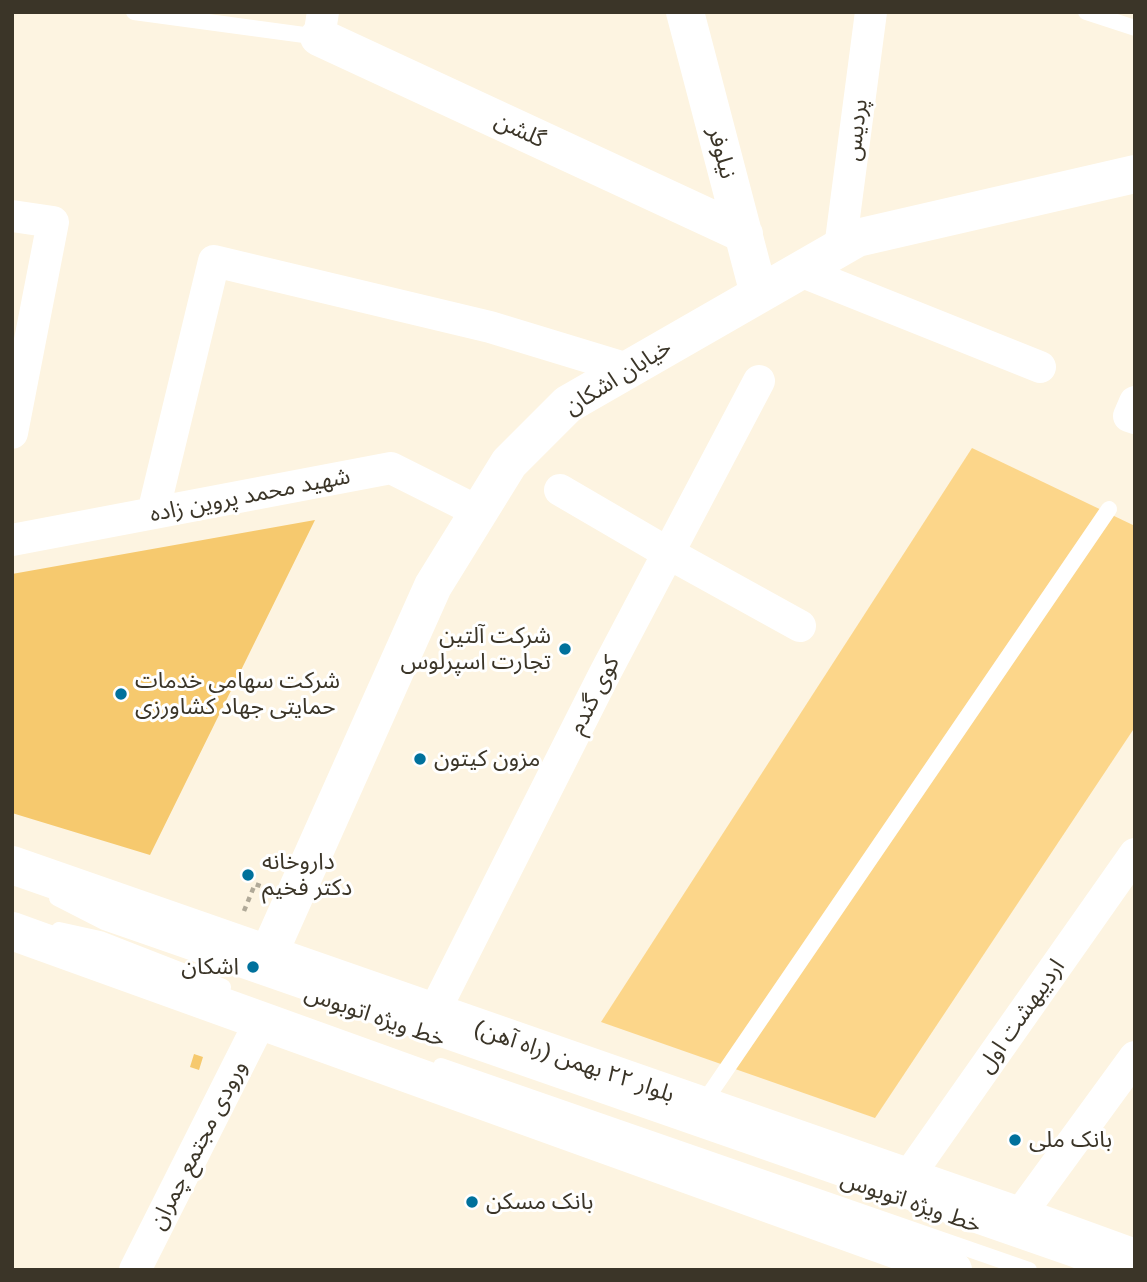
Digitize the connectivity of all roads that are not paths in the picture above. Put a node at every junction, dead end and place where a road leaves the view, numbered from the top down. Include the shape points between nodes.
1 (134, 12) edge
2 (685, 12) edge
3 (871, 12) edge
4 (1086, 12) edge
5 (321, 25) edge
6 (1135, 28) edge
7 (1135, 174) edge
8 (12, 216) edge
9 (744, 234) junction
10 (840, 248) junction
11 (800, 271) junction
12 (759, 294) junction
13 (1040, 367) dead end
14 (628, 369) junction
15 (759, 380) dead end
16 (1135, 402) edge
17 (1135, 418) edge
18 (12, 433) edge
19 (560, 490) dead end
20 (1109, 509) dead end
21 (479, 512) junction
22 (153, 513) junction
23 (12, 540) edge
24 (668, 553) junction
25 (800, 626) dead end
26 (1135, 854) edge
27 (12, 865) edge
28 (12, 876) edge
29 (12, 919) edge
30 (12, 931) edge
31 (269, 953) junction
32 (250, 1007) junction
33 (434, 1012) junction
34 (1135, 1057) edge
35 (431, 1062) dead end
36 (702, 1105) junction
37 (908, 1177) junction
38 (1019, 1216) junction
39 (1135, 1258) edge
40 (135, 1270) edge
41 (953, 1270) edge
42 (1029, 1270) edge
43 (1100, 1270) edge

1 - 5 lane
2 - 9 main road, نیلوفر
3 - 10 street, پردیس
4 - 6 lane
5 - 9 main road, گلشن
7 - 10 main road, خیابان اشکان via 857,238
8 - 18 street via 54,222
9 - 12 main road, نیلوفر
10 - 11 main road, خیابان اشکان
11 - 12 main road, خیابان اشکان
11 - 13 street
12 - 14 main road, خیابان اشکان
14 - 21 main road, خیابان اشکان via 568,404 509,463
14 - 22 street via 490,327 214,261
15 - 24 street, کوی گندم
16 - 17 street via 1129,416
19 - 24 street
20 - 36 lane
21 - 22 street, شهید محمد پروین زاده via 391,468
21 - 31 main road, خیابان اشکان via 433,586
22 - 23 street, شهید محمد پروین زاده
24 - 25 street
24 - 33 street, کوی گندم
26 - 37 street, اردیبهشت اول
27 - 31 main road, بلوار ۲۲ بهمن (راه آهن)
28 - 43 lane, خط ویژه اتوبوس via 104,922
29 - 32 lane via 100,939
30 - 32 main road
31 - 33 main road, بلوار ۲۲ بهمن (راه آهن)
32 - 40 street, ورودی مجتمع چمران
32 - 41 main road
33 - 36 main road, بلوار ۲۲ بهمن (راه آهن)
34 - 38 street
35 - 42 lane, خط ویژه اتوبوس
36 - 37 main road, بلوار ۲۲ بهمن (راه آهن)
37 - 38 main road, بلوار ۲۲ بهمن (راه آهن)
38 - 39 main road, بلوار ۲۲ بهمن (راه آهن)

